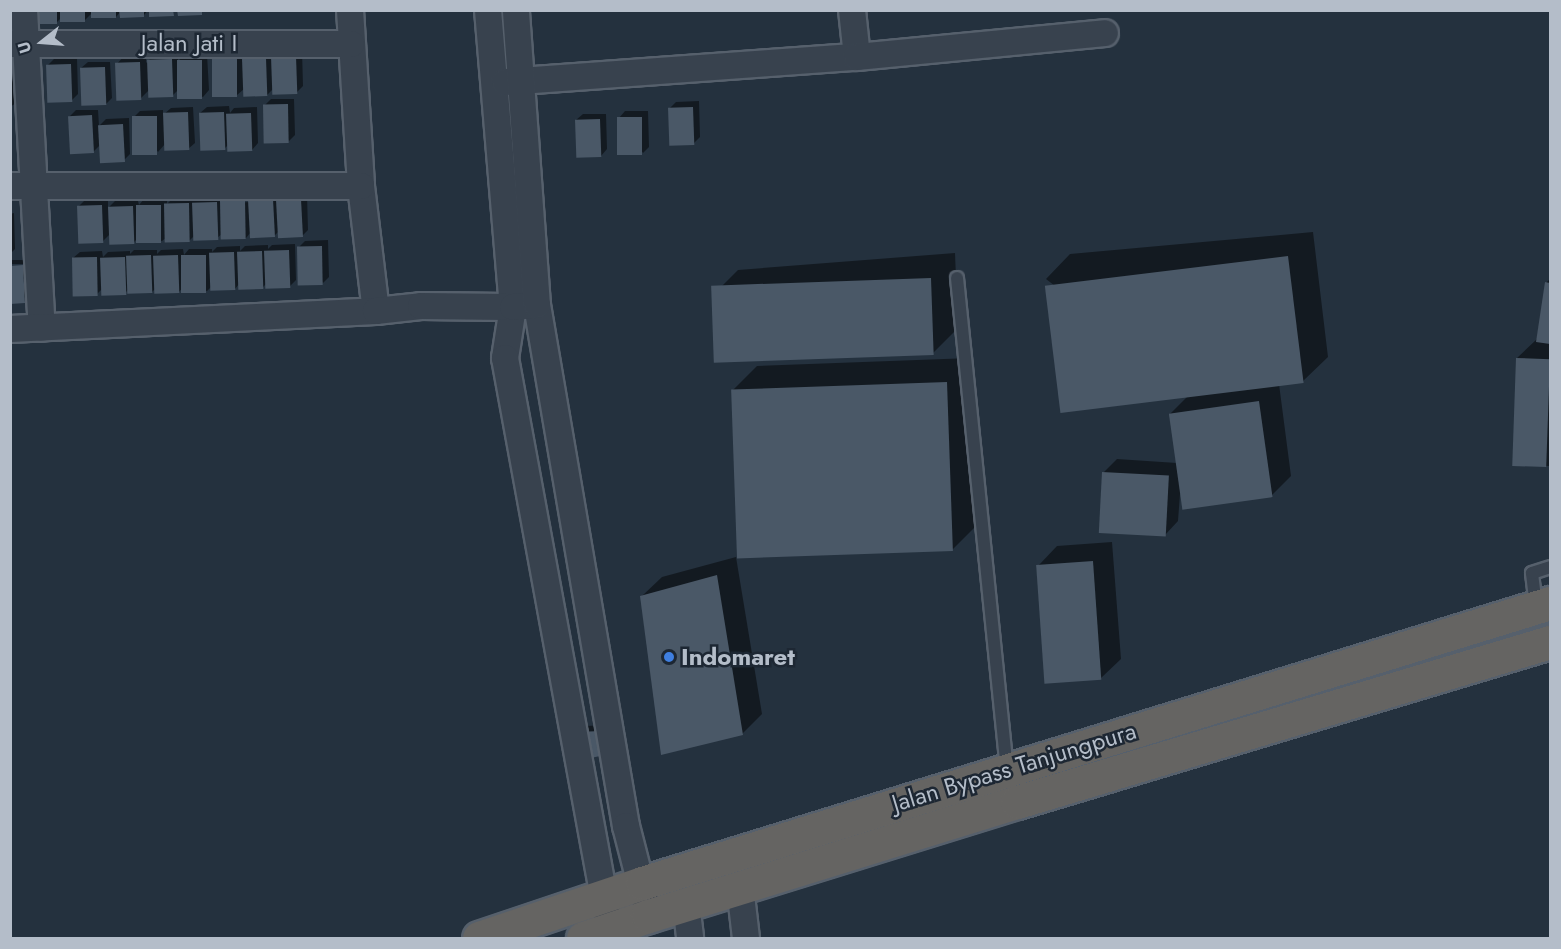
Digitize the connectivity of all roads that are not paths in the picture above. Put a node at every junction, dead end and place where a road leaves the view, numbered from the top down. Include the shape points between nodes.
1 (24, 10) edge
2 (350, 10) edge
3 (488, 10) edge
4 (516, 10) edge
5 (852, 10) edge
6 (1106, 33) dead end
7 (19, 43) edge
8 (351, 44) junction
9 (857, 57) junction
10 (521, 80) junction
11 (494, 84) junction
12 (23, 185) edge
13 (361, 186) junction
14 (957, 278) dead end
15 (525, 306) junction
16 (376, 311) junction
17 (42, 327) junction
18 (10, 329) edge
19 (1551, 567) edge
20 (1544, 605) edge
21 (1551, 642) edge
22 (1008, 769) junction
23 (642, 883) junction
24 (740, 887) junction
25 (603, 898) junction
26 (686, 904) junction
27 (648, 916) junction
28 (596, 934) edge
29 (479, 939) edge
30 (690, 939) edge
31 (746, 939) edge

1 - 7 street
2 - 8 street
3 - 11 street
4 - 10 street
5 - 9 street
6 - 9 street
7 - 8 street, Jalan Jati I
7 - 12 street
8 - 13 street
9 - 10 street
10 - 11 street
10 - 15 street
11 - 15 street
12 - 13 street
12 - 17 street
13 - 16 street
14 - 22 lane
15 - 16 street via 421,306
15 - 23 street via 627,826
15 - 25 street via 505,358
16 - 17 street
17 - 18 street
19 - 20 lane via 1532,573
20 - 22 highway, Jalan Bypass Tanjungpura
21 - 24 highway, Jalan Bypass Tanjungpura
22 - 23 highway, Jalan Bypass Tanjungpura
23 - 25 highway, Jalan Bypass Tanjungpura
23 - 27 street
24 - 26 highway, Jalan Bypass Tanjungpura
24 - 31 street
25 - 28 street
25 - 29 highway, Jalan Bypass Tanjungpura
26 - 27 highway, Jalan Bypass Tanjungpura
26 - 30 street
27 - 28 highway, Jalan Bypass Tanjungpura

